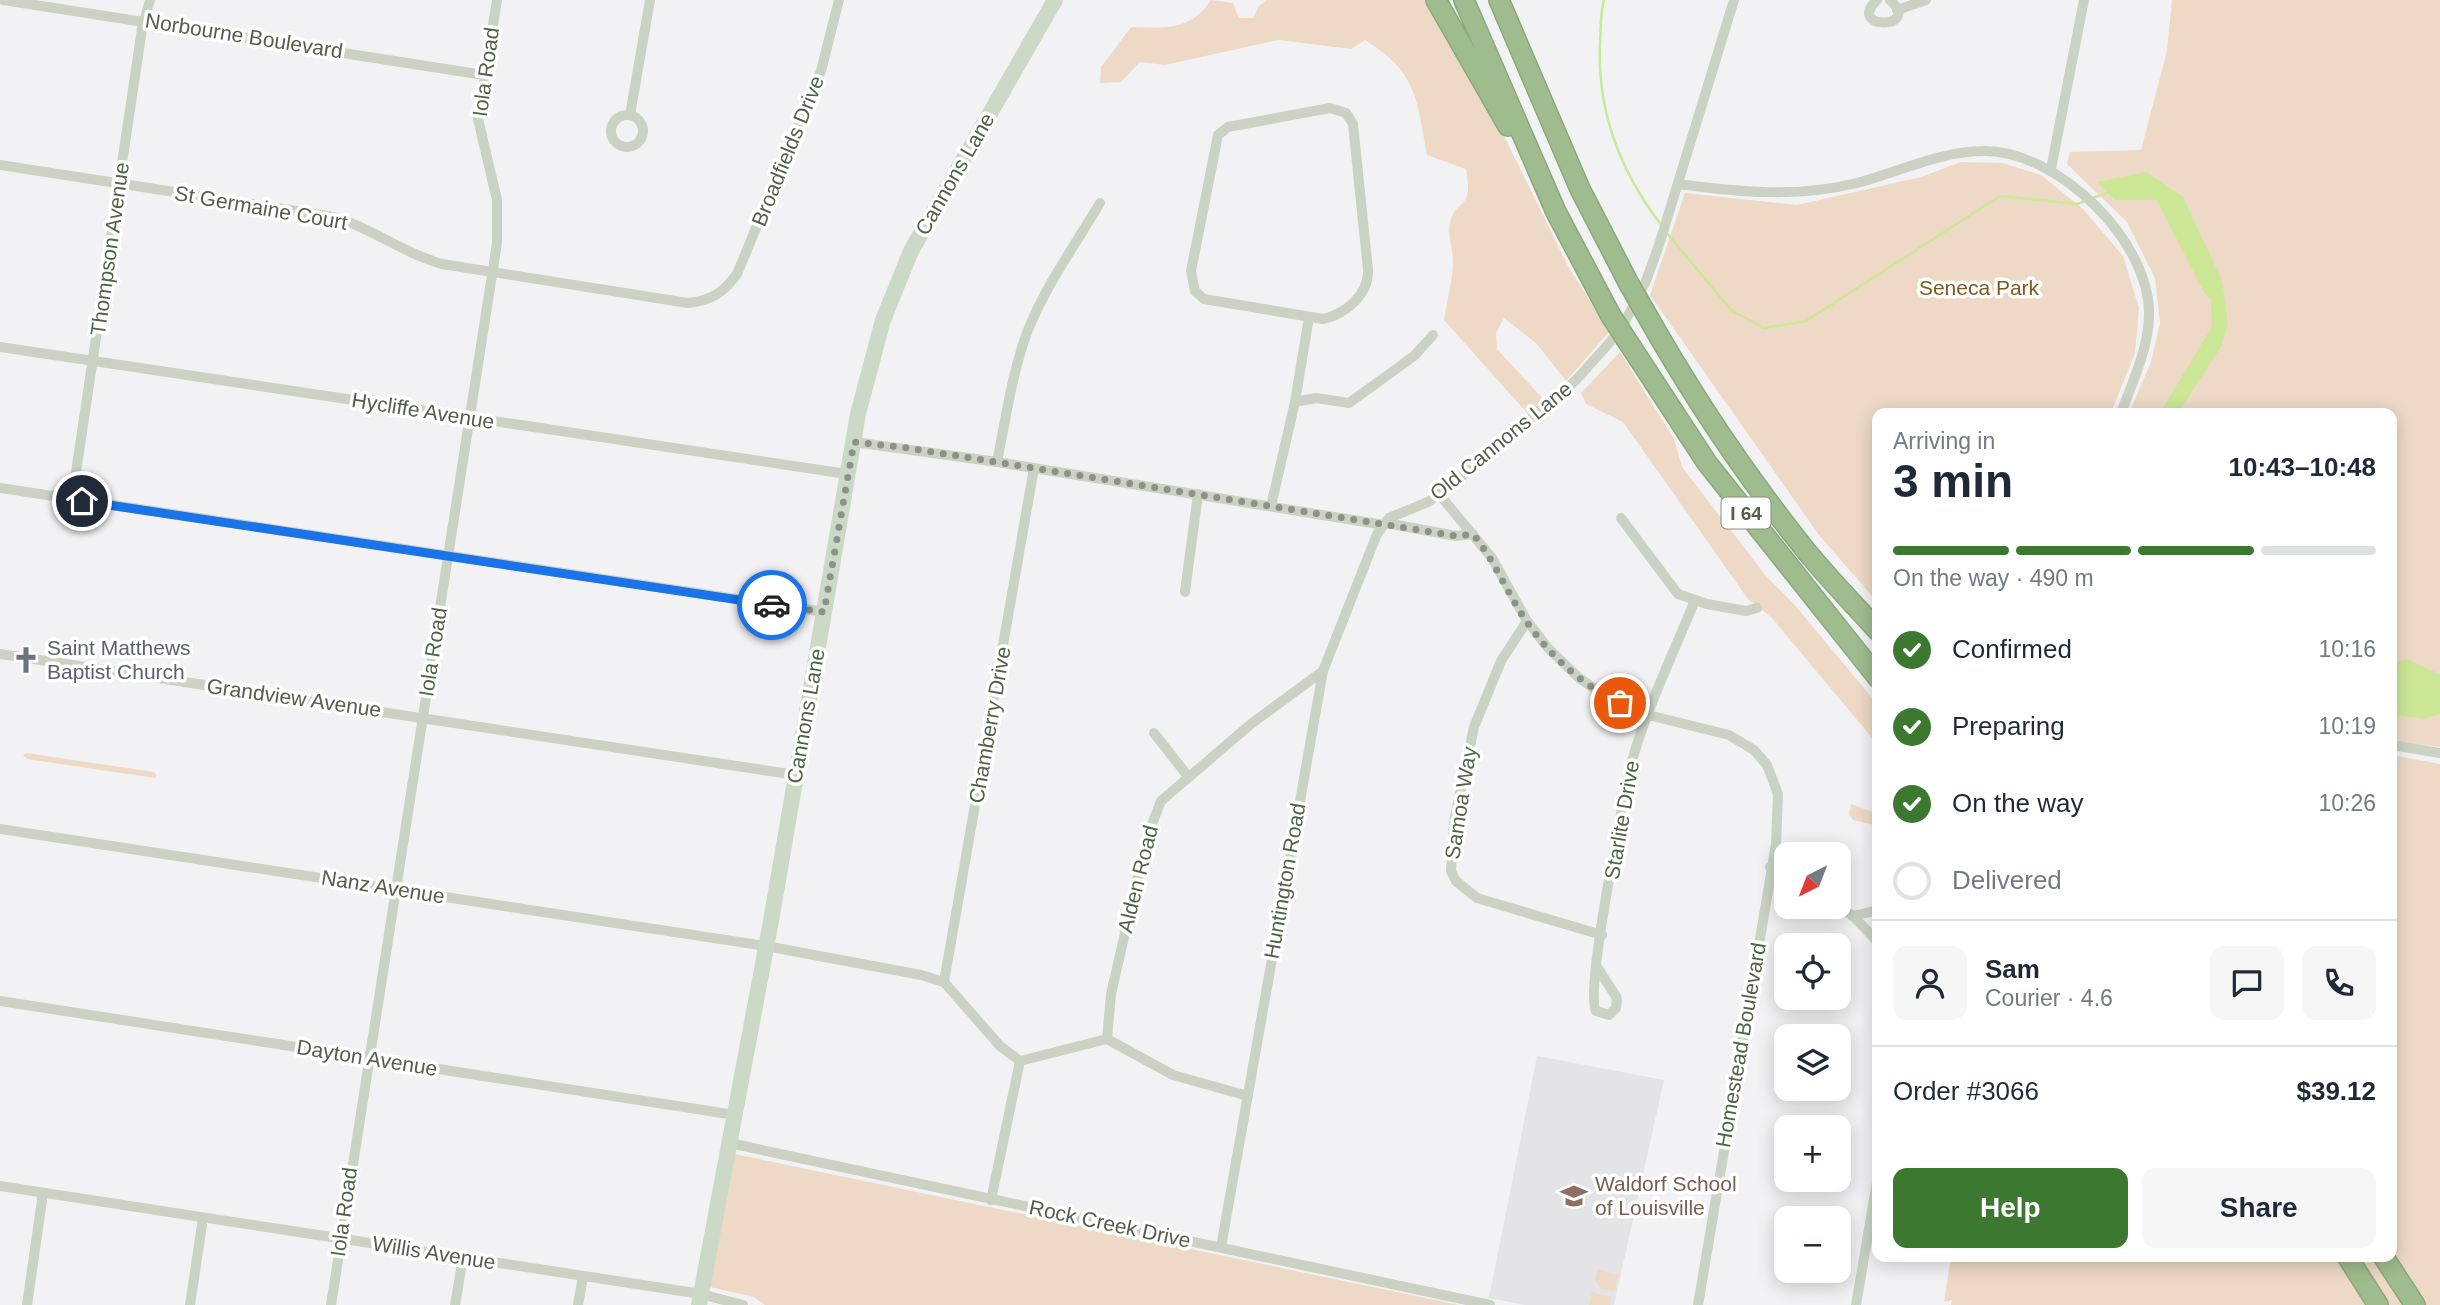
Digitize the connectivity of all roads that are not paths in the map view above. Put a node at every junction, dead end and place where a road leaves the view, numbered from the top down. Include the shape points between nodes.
1 (3, 0) edge
2 (150, 0) edge
3 (497, 0) edge
4 (650, 0) edge
5 (839, 0) edge
6 (1055, 0) edge
7 (1436, 0) edge
8 (1464, 0) edge
9 (1499, 0) edge
10 (1734, 0) edge
11 (1877, 0) edge
12 (1926, 0) edge
13 (2084, 0) edge
14 (1893, 5) edge
15 (145, 20) junction
16 (484, 75) junction
17 (630, 115) dead end
18 (0, 165) edge
19 (2056, 172) junction
20 (119, 184) junction
21 (1678, 184) junction
22 (1100, 203) dead end
23 (1556, 212) junction
24 (492, 272) junction
25 (719, 294) joint
26 (1309, 317) junction
27 (1433, 335) dead end
28 (0, 347) edge
29 (94, 362) junction
30 (1295, 402) junction
31 (2123, 408) edge
32 (470, 418) junction
33 (854, 442) junction
34 (997, 461) junction
35 (1034, 468) junction
36 (847, 474) junction
37 (0, 488) edge
38 (1198, 494) junction
39 (1439, 494) junction
40 (72, 499) junction
41 (1271, 506) junction
42 (1621, 518) dead end
43 (1385, 524) junction
44 (1473, 534) junction
45 (448, 557) junction
46 (1185, 592) dead end
47 (1695, 600) junction
48 (1757, 608) dead end
49 (824, 612) junction
50 (1527, 621) junction
51 (1872, 624) edge
52 (0, 654) edge
53 (1872, 670) edge
54 (1323, 671) junction
55 (1648, 715) junction
56 (423, 717) junction
57 (1154, 733) dead end
58 (2397, 747) edge
59 (2440, 753) edge
60 (796, 775) junction
61 (1187, 775) junction
62 (0, 829) edge
63 (1770, 867) junction
64 (1774, 869) edge
65 (396, 889) junction
66 (1872, 911) edge
67 (1853, 916) joint
68 (1602, 935) junction
69 (1872, 936) edge
70 (766, 946) junction
71 (1597, 967) dead end
72 (944, 982) junction
73 (0, 1002) edge
74 (1107, 1039) junction
75 (367, 1058) junction
76 (1020, 1061) junction
77 (1248, 1096) junction
78 (735, 1115) junction
79 (729, 1143) junction
80 (0, 1185) edge
81 (43, 1193) junction
82 (992, 1200) junction
83 (1872, 1212) edge
84 (203, 1219) junction
85 (341, 1239) junction
86 (1221, 1247) junction
87 (463, 1258) junction
88 (2351, 1262) edge
89 (2387, 1262) edge
90 (583, 1277) junction
91 (700, 1299) edge
92 (27, 1305) edge
93 (190, 1305) edge
94 (331, 1305) edge
95 (455, 1305) edge
96 (578, 1305) edge
97 (743, 1305) edge
98 (1490, 1305) edge
99 (1698, 1305) edge
100 (1856, 1305) edge
101 (2378, 1305) edge
102 (2415, 1305) edge

1 - 15 street, Norbourne Boulevard
2 - 15 street, Thompson Avenue
3 - 16 street, Iola Road
4 - 17 street
5 - 25 street, Broadfields Drive via 821,71 737,274
6 - 33 main road, Cannons Lane via 901,274 873,351
7 - 23 highway
8 - 23 highway, I 64
9 - 51 highway, I 64, bridge via 1580,189 1673,362 1803,547
10 - 21 street, Old Cannons Lane
11 - 14 street via 1871,11 1876,22 1892,21
12 - 14 street
13 - 19 street
15 - 16 street, Norbourne Boulevard
15 - 20 street, Thompson Avenue
16 - 24 street, Iola Road via 478,129 498,214
18 - 20 street, St Germaine Court
19 - 21 street via 2020,156 1983,151 1800,192 1741,192
19 - 31 street via 2104,216 2133,252 2143,275 2148,299 2146,341
20 - 24 street, St Germaine Court via 329,216 374,232 430,261
20 - 29 street, Thompson Avenue
21 - 39 street, Old Cannons Lane via 1637,302 1614,338 1576,380
22 - 34 street via 1029,328
23 - 53 highway, I 64, bridge via 1611,316 1707,463
24 - 25 street, St Germaine Court via 688,303
24 - 32 street, Iola Road
26 - 26 street via 1207,300 1195,291 1191,271 1214,146 1222,131 1335,108 1346,113 1353,124 1368,280 1364,291 1339,314
26 - 30 street
27 - 30 street via 1414,356 1349,403 1317,398
28 - 29 street, Hycliffe Avenue
29 - 32 street, Hycliffe Avenue
29 - 40 street, Thompson Avenue
30 - 41 street
32 - 36 street, Hycliffe Avenue
32 - 45 street, Iola Road
33 - 34 street
33 - 36 main road, Cannons Lane
34 - 35 street
35 - 38 street
35 - 72 street, Chamberry Drive
36 - 49 main road, Cannons Lane
37 - 40 street
38 - 41 street
38 - 46 street
39 - 43 street, Old Cannons Lane
39 - 44 street, Homestead Boulevard
40 - 45 street
41 - 43 street
42 - 47 street via 1674,590
43 - 44 street via 1457,536
43 - 54 street, Huntington Road
44 - 50 street, Homestead Boulevard
45 - 49 street
45 - 56 street, Iola Road
47 - 48 street via 1746,611
47 - 55 street, Starlite Drive
49 - 60 main road, Cannons Lane
50 - 55 street, Homestead Boulevard via 1579,678 1607,697
50 - 68 street, Samoa Way via 1500,661 1474,727 1454,822 1451,871 1477,898
52 - 56 street, Grandview Avenue
54 - 61 street, Alden Road
54 - 77 street, Huntington Road
55 - 63 street, Homestead Boulevard via 1729,735 1761,757 1778,794 1779,822
55 - 68 street, Starlite Drive via 1629,770
56 - 60 street, Grandview Avenue
56 - 65 street, Iola Road
57 - 61 street
58 - 59 street
60 - 70 main road, Cannons Lane
61 - 74 street, Alden Road via 1161,801 1147,837 1111,994
62 - 65 street, Nanz Avenue
63 - 64 street
63 - 99 street, Homestead Boulevard
65 - 70 street, Nanz Avenue
65 - 75 street, Iola Road
66 - 67 street
67 - 69 street
68 - 71 street, Starlite Drive
70 - 72 street, Nanz Avenue
70 - 78 main road, Cannons Lane
72 - 76 street via 1000,1046
73 - 75 street, Dayton Avenue
74 - 76 street
74 - 77 street via 1173,1075
75 - 78 street, Dayton Avenue
75 - 85 street, Iola Road
76 - 82 street
77 - 86 street, Huntington Road
78 - 79 main road, Cannons Lane
79 - 82 street, Rock Creek Drive
79 - 91 main road, Cannons Lane
80 - 81 street, Willis Avenue
81 - 84 street, Willis Avenue
81 - 92 street
82 - 86 street, Rock Creek Drive
83 - 100 street
84 - 85 street, Willis Avenue
84 - 93 street
85 - 87 street, Willis Avenue
85 - 94 street, Iola Road
86 - 98 street, Rock Creek Drive
87 - 90 street, Willis Avenue
87 - 95 street
88 - 101 highway
89 - 102 highway
90 - 91 street, Willis Avenue
90 - 96 street
91 - 97 street, Willis Avenue

